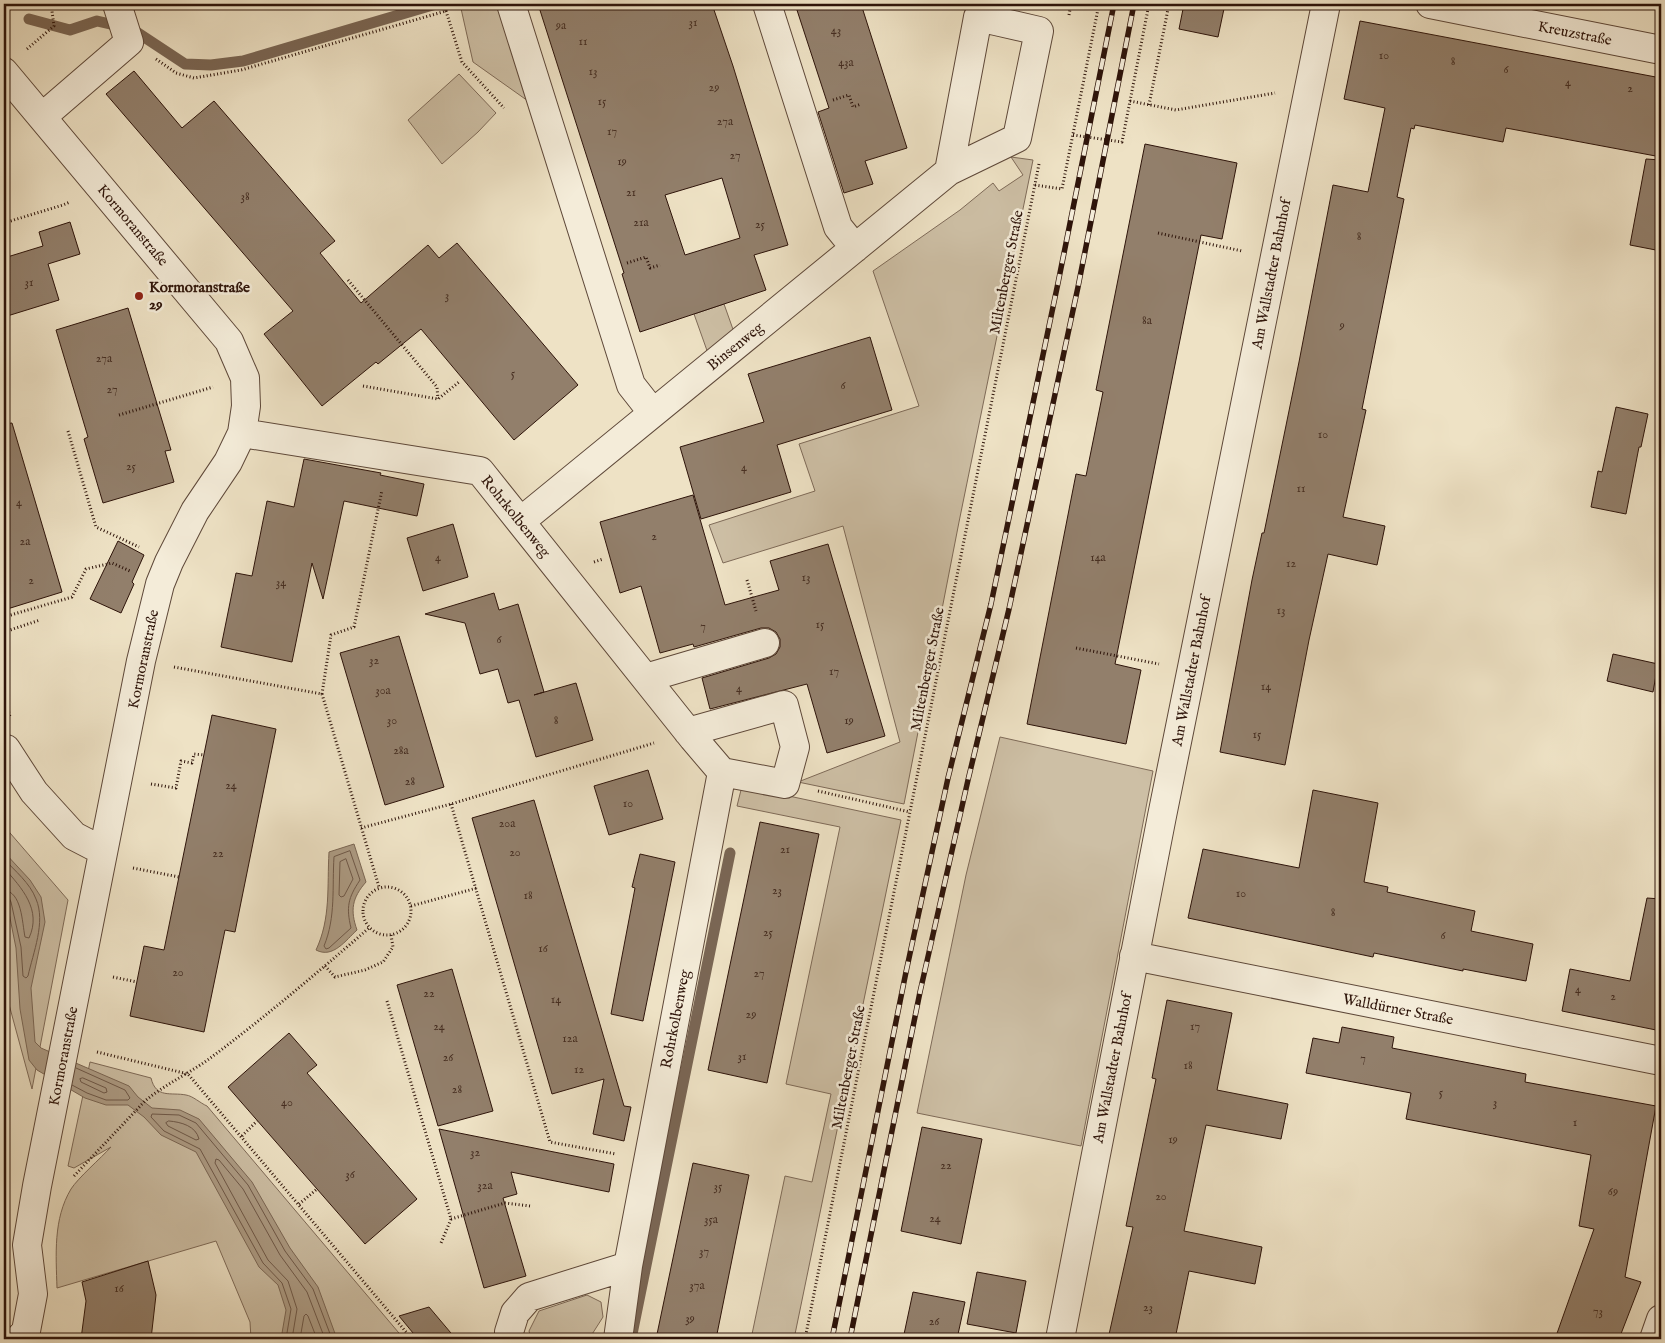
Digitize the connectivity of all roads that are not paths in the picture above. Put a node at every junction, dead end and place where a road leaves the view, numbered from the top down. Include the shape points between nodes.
1 (117, 4) edge
2 (510, 4) edge
3 (767, 4) edge
4 (1326, 4) edge
5 (1430, 4) edge
6 (979, 10) edge
7 (1661, 50) edge
8 (12, 63) edge
9 (42, 116) junction
10 (949, 171) junction
11 (855, 248) junction
12 (653, 413) junction
13 (242, 433) junction
14 (521, 521) junction
15 (766, 643) dead end
16 (646, 678) junction
17 (688, 732) junction
18 (4, 749) edge
19 (722, 772) junction
20 (102, 856) junction
21 (1134, 956) junction
22 (1661, 1061) edge
23 (628, 1266) junction
24 (1661, 1319) edge
25 (19, 1339) edge
26 (509, 1339) edge
27 (618, 1339) edge
28 (1060, 1339) edge
29 (1654, 1339) edge

1 - 9 street via 129,42
2 - 12 street via 631,385
3 - 11 street via 838,227
4 - 21 street, Am Wallstadter Bahnhof
5 - 7 street, Kreuzstraße
6 - 10 street, Binsenweg
6 - 10 street, Binsenweg via 1038,31 1017,138
8 - 9 street, Kormoranstraße
9 - 13 street, Kormoranstraße via 229,341 245,378 246,406
10 - 11 street, Binsenweg
11 - 12 street, Binsenweg
12 - 14 street, Binsenweg
13 - 14 street, Rohrkolbenweg via 480,471
13 - 20 street, Kormoranstraße via 228,462 195,511 165,573 141,661
14 - 16 street, Rohrkolbenweg
15 - 16 street
16 - 17 street, Rohrkolbenweg
17 - 19 street, Rohrkolbenweg
17 - 19 street via 784,705 795,747 785,784
18 - 20 street via 34,792 74,836
19 - 23 street, Rohrkolbenweg
20 - 25 street, Kormoranstraße via 36,1186 27,1245 33,1294 26,1331
21 - 22 street, Walldürner Straße
21 - 28 street, Am Wallstadter Bahnhof
23 - 26 street via 529,1297 515,1313
23 - 27 street, Rohrkolbenweg
24 - 29 street

